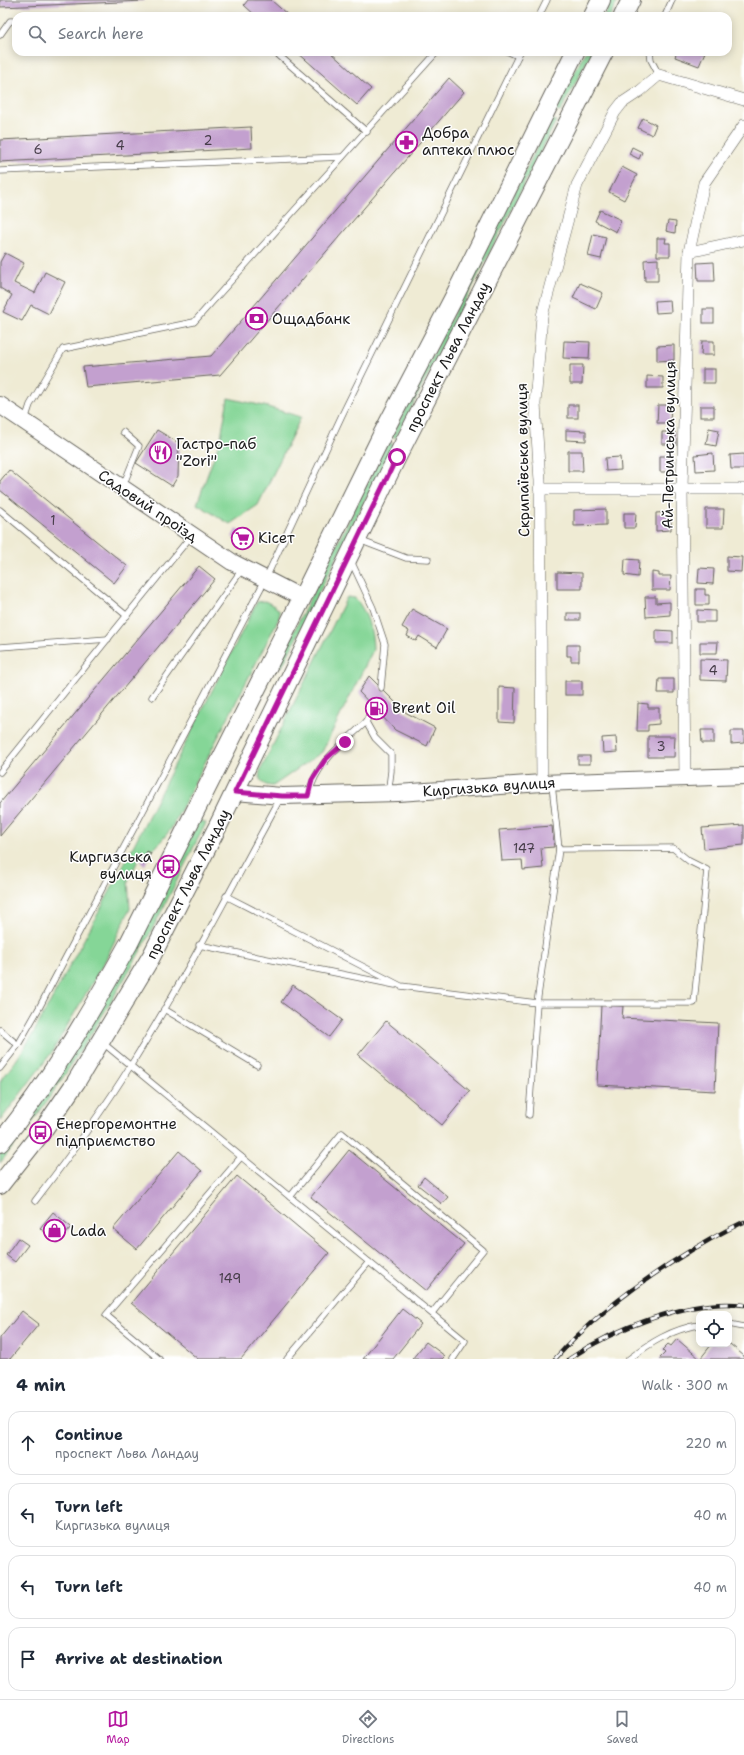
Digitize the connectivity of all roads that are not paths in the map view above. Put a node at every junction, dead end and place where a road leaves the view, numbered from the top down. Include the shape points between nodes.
1 (547, 0) edge
2 (601, 0) edge
3 (631, 0) edge
4 (672, 0) edge
5 (541, 12) edge
6 (595, 12) edge
7 (625, 12) edge
8 (667, 12) edge
9 (12, 21) edge
10 (0, 35) edge
11 (280, 56) edge
12 (434, 56) edge
13 (518, 56) edge
14 (573, 56) edge
15 (602, 56) edge
16 (650, 56) edge
17 (659, 75) junction
18 (744, 100) edge
19 (744, 125) edge
20 (367, 132) junction
21 (342, 157) junction
22 (0, 172) edge
23 (744, 240) edge
24 (689, 252) junction
25 (0, 405) edge
26 (25, 421) junction
27 (123, 432) dead end
28 (122, 488) junction
29 (682, 488) junction
30 (539, 489) junction
31 (744, 489) edge
32 (0, 510) edge
33 (192, 535) junction
34 (358, 539) junction
35 (349, 557) junction
36 (428, 559) dead end
37 (243, 568) junction
38 (265, 580) junction
39 (302, 598) junction
40 (127, 616) junction
41 (108, 639) junction
42 (0, 646) edge
43 (265, 671) junction
44 (287, 681) junction
45 (381, 688) dead end
46 (152, 697) dead end
47 (373, 707) dead end
48 (366, 722) junction
49 (0, 772) edge
50 (744, 776) edge
51 (685, 779) junction
52 (210, 780) junction
53 (547, 783) junction
54 (235, 792) junction
55 (398, 794) junction
56 (282, 796) junction
57 (308, 796) junction
58 (559, 849) junction
59 (226, 896) junction
60 (199, 945) junction
61 (401, 986) junction
62 (537, 1003) junction
63 (164, 1009) junction
64 (0, 1030) edge
65 (101, 1041) junction
66 (18, 1044) junction
67 (130, 1065) junction
68 (257, 1065) dead end
69 (0, 1068) edge
70 (529, 1115) dead end
71 (0, 1143) edge
72 (241, 1156) junction
73 (0, 1185) edge
74 (290, 1197) junction
75 (35, 1201) dead end
76 (369, 1262) junction
77 (432, 1313) junction
78 (732, 1325) edge
79 (696, 1326) edge
80 (744, 1327) edge
81 (159, 1359) edge
82 (287, 1359) edge
83 (453, 1359) edge
84 (629, 1359) edge

1 - 5 lane
2 - 6 main road
3 - 7 main road
4 - 8 lane
9 - 10 lane
11 - 20 lane
12 - 20 lane
13 - 38 lane via 342,415
14 - 39 main road, проспект Льва Ландау
15 - 34 main road, проспект Льва Ландау
16 - 17 lane
17 - 18 street
17 - 30 street, Скрипаївська вулиця via 622,103 615,112 577,184 542,316 535,404
19 - 24 street, Ай-Петринська вулиця via 704,183
20 - 21 lane
21 - 22 lane
21 - 26 lane via 194,322 63,349 30,405
23 - 24 street
24 - 29 street, Ай-Петринська вулиця
25 - 26 street, Садовий проїзд
26 - 28 street, Садовий проїзд
27 - 28 lane via 139,446
28 - 33 street, Садовий проїзд
29 - 30 street
29 - 31 street
29 - 51 street, Ай-Петринська вулиця
30 - 53 street, Скрипаївська вулиця
32 - 40 lane
33 - 37 street, Садовий проїзд
33 - 40 lane
34 - 35 main road, проспект Льва Ландау
34 - 36 lane via 406,558
35 - 44 main road, проспект Льва Ландау
35 - 45 lane via 373,608 385,644
37 - 38 street, Садовий проїзд
37 - 46 lane
38 - 39 street, Садовий проїзд
38 - 66 lane
39 - 43 main road, проспект Льва Ландау
40 - 41 lane
41 - 42 lane
41 - 49 lane
43 - 44 main road
43 - 52 main road, проспект Льва Ландау
44 - 54 main road, проспект Льва Ландау
47 - 48 lane
48 - 55 lane via 375,738 391,754 389,787
48 - 57 lane via 325,760 312,780
50 - 51 street, Киргизька вулиця
51 - 53 street, Киргизька вулиця
52 - 54 main road
52 - 71 main road, проспект Льва Ландау via 104,988 43,1086
53 - 55 street, Киргизька вулиця
53 - 58 lane
54 - 56 street, Киргизька вулиця
54 - 65 main road, проспект Льва Ландау via 151,957
55 - 57 street, Киргизька вулиця
56 - 57 street, Киргизька вулиця
56 - 59 lane
58 - 62 lane
58 - 62 lane via 673,848 707,870 694,1003
59 - 60 lane
59 - 61 lane
60 - 61 lane
60 - 63 lane
61 - 62 lane
62 - 70 lane
63 - 67 lane
63 - 68 lane
64 - 66 lane
65 - 67 lane
65 - 73 main road, проспект Льва Ландау via 41,1133
66 - 69 lane
67 - 72 lane
67 - 75 lane via 73,1152
72 - 74 lane
72 - 81 lane via 106,1315
74 - 76 lane
74 - 77 lane via 342,1133 483,1250
76 - 77 lane
76 - 82 lane
77 - 83 lane via 465,1341
78 - 80 lane
79 - 84 lane via 664,1336

